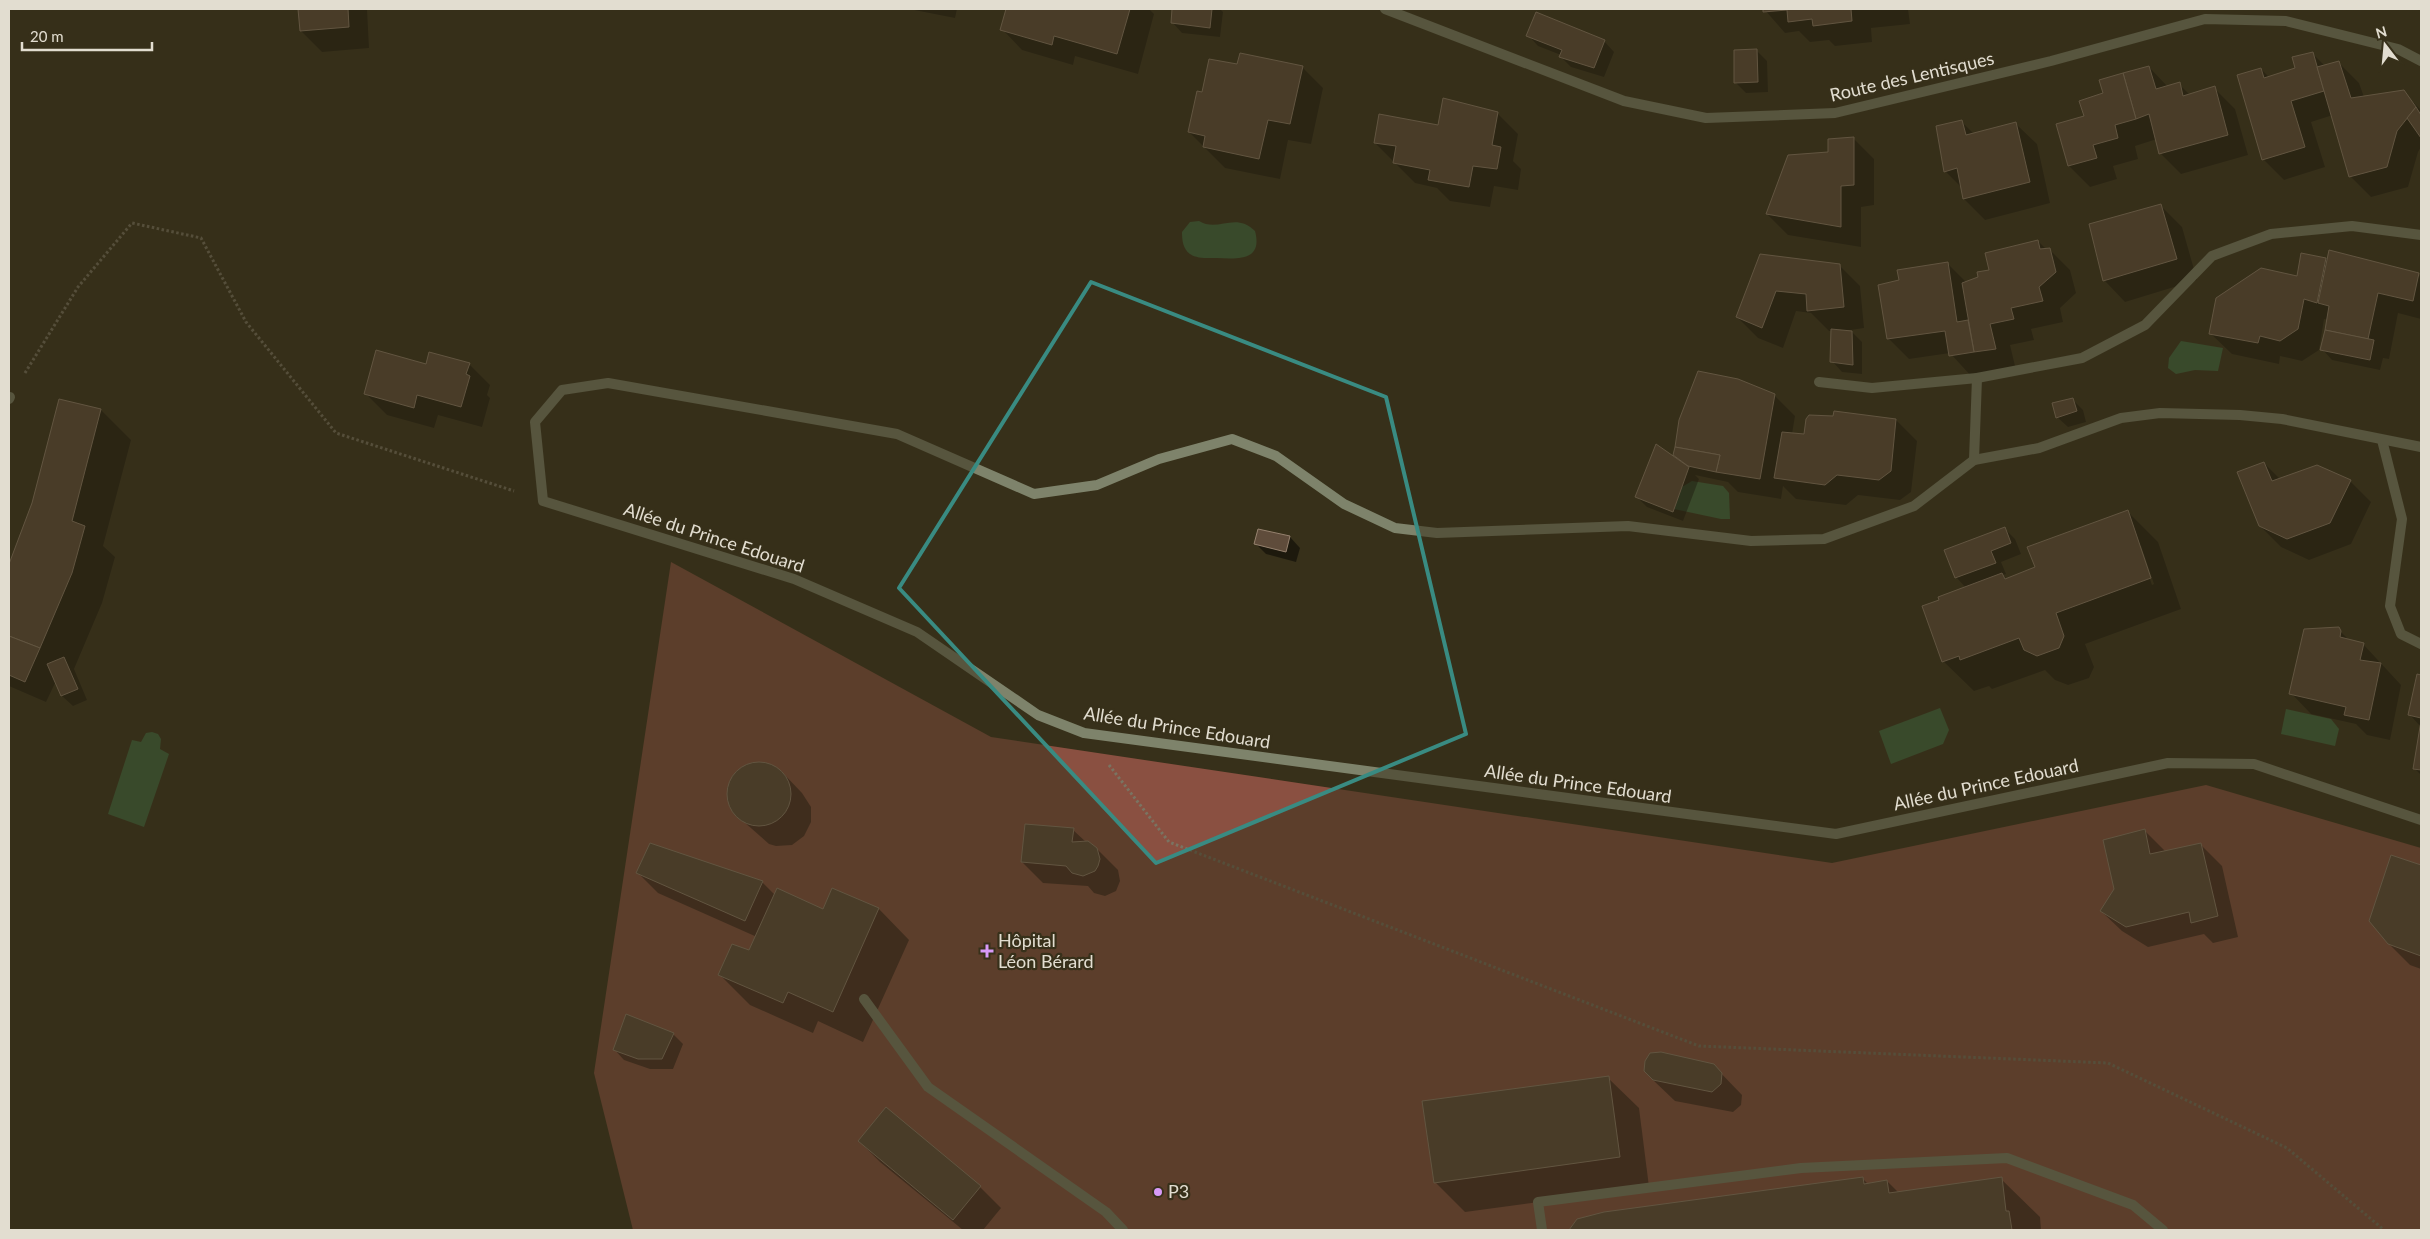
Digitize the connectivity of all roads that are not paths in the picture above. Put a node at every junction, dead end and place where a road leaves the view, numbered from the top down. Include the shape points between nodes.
1 (1385, 9) edge
2 (2421, 61) edge
3 (2421, 235) edge
4 (1978, 378) junction
5 (1819, 382) dead end
6 (2382, 440) junction
7 (2421, 447) edge
8 (1974, 460) junction
9 (2421, 644) edge
10 (2421, 820) edge
11 (864, 999) dead end
12 (1123, 1230) edge
13 (1542, 1230) edge
14 (2163, 1230) edge

1 - 2 street, Route des Lentisques via 1624,100 1706,118 1835,113 2051,61 2205,19 2286,22 2398,49
3 - 4 street via 2352,226 2271,234 2212,256 2145,325 2082,358
4 - 5 street via 1872,388
4 - 8 street
6 - 7 street
6 - 8 street via 2282,419 2160,413 2121,418 2039,448
6 - 9 street via 2402,518 2390,606 2401,634
8 - 10 street, Allée du Prince Edouard via 1914,506 1824,539 1751,541 1628,526 1437,533 1394,528 1344,504 1276,456 1232,439 1159,459 1097,485 1034,494 897,434 608,383 562,390 535,422 543,501 821,590 917,632 1038,715 1084,733 1836,834 2168,763 2254,764
11 - 12 street via 928,1087 1106,1212
13 - 14 street via 1538,1202 1801,1168 2007,1158 2133,1205

